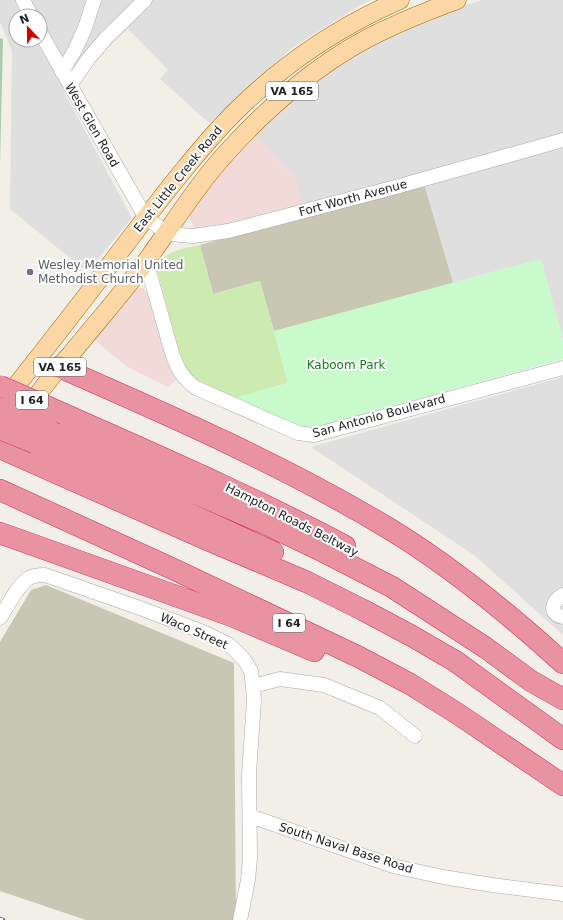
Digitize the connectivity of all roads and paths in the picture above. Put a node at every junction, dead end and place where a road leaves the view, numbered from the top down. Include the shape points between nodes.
1 (94, 0) edge
2 (145, 0) edge
3 (400, 0) edge
4 (457, 0) edge
5 (48, 47) edge
6 (62, 72) junction
7 (70, 85) junction
8 (563, 140) edge
9 (146, 218) junction
10 (167, 233) junction
11 (146, 262) junction
12 (59, 367) junction
13 (563, 368) edge
14 (29, 370) junction
15 (0, 386) edge
16 (0, 408) edge
17 (0, 429) edge
18 (0, 443) edge
19 (36, 443) junction
20 (0, 448) edge
21 (0, 490) edge
22 (0, 533) edge
23 (563, 595) edge
24 (563, 617) edge
25 (0, 618) edge
26 (563, 663) edge
27 (253, 686) junction
28 (563, 691) edge
29 (563, 699) edge
30 (563, 732) edge
31 (416, 736) dead end
32 (563, 739) edge
33 (563, 785) edge
34 (250, 816) junction
35 (563, 894) edge
36 (240, 920) edge

1 - 6 street via 85,28
2 - 7 street via 107,37
3 - 9 main road, East Little Creek Road / VA 165 via 323,41 256,91 210,138
4 - 10 main road, East Little Creek Road / VA 165 via 368,38 283,97 215,165
5 - 6 street, West Glen Road
6 - 7 street, West Glen Road
7 - 9 street, West Glen Road
8 - 10 street, Fort Worth Avenue via 228,231 193,236
9 - 10 street, Fort Worth Avenue
9 - 14 main road, East Little Creek Road / VA 165
10 - 11 main road, East Little Creek Road / VA 165
11 - 12 main road, East Little Creek Road / VA 165
11 - 13 street, San Antonio Boulevard via 172,353 184,378 196,388 298,433 314,435
12 - 14 main road
12 - 18 main road, East Little Creek Road / VA 165
12 - 26 highway via 265,460 334,496 440,563 482,594
14 - 16 main road, East Little Creek Road / VA 165
15 - 28 highway, Hampton Roads Beltway / I 64, bridge via 208,478 344,546 444,606
16 - 19 highway, bridge
17 - 19 highway, bridge
19 - 20 highway
19 - 29 highway via 268,525 327,553 392,587
19 - 30 highway via 295,562 362,597 472,665
19 - 32 highway via 210,541 307,582 410,635 455,661
21 - 33 highway, I 64 via 359,657 410,684 458,714
22 - 33 highway via 232,616 301,644 406,698 471,737
23 - 24 street via 554,601 553,606 557,616
25 - 27 street, Waco Street via 28,578 36,575 49,576 140,608 228,644 245,661
27 - 31 street via 280,679 324,685 380,708
27 - 34 street, Waco Street
34 - 35 street, South Naval Base Road via 393,866 443,877
34 - 36 street, Waco Street via 249,873

